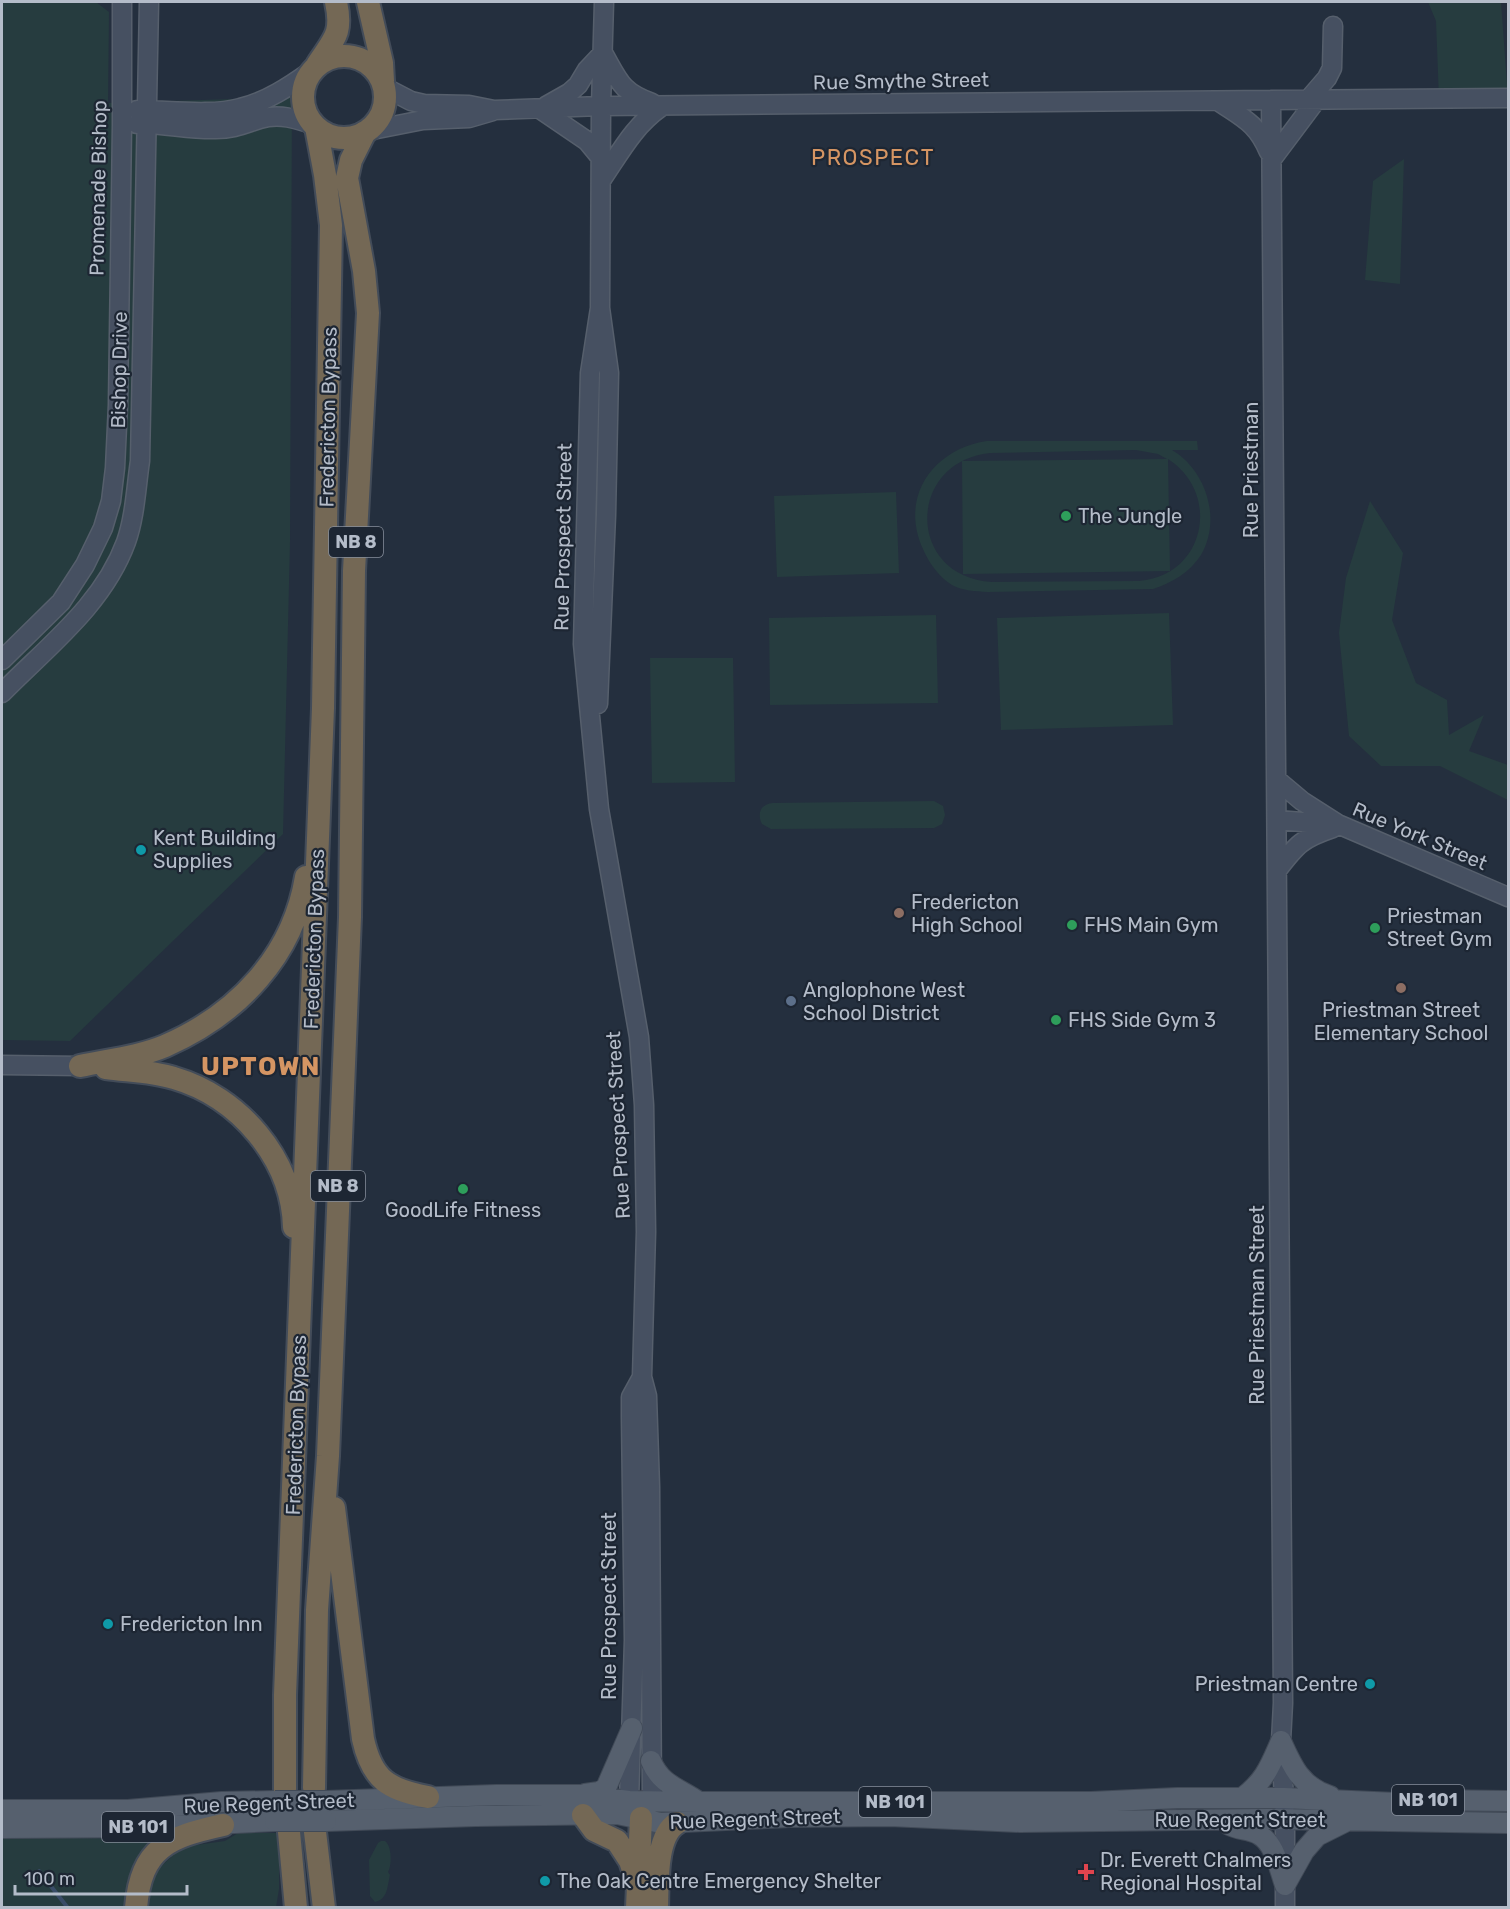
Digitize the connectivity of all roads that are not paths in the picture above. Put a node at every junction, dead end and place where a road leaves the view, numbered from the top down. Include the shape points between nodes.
1 (122, 2) edge
2 (149, 2) edge
3 (336, 2) edge
4 (368, 2) edge
5 (604, 2) edge
6 (1333, 26) dead end
7 (603, 53) junction
8 (314, 69) junction
9 (147, 81) junction
10 (384, 86) junction
11 (1509, 98) edge
12 (1272, 100) junction
13 (1313, 100) junction
14 (1218, 101) junction
15 (601, 106) junction
16 (661, 106) junction
17 (540, 109) junction
18 (495, 110) junction
19 (205, 111) junction
20 (147, 117) junction
21 (122, 118) junction
22 (177, 126) junction
23 (315, 126) junction
24 (366, 132) junction
25 (602, 158) junction
26 (1272, 159) junction
27 (602, 178) junction
28 (145, 189) junction
29 (121, 258) junction
30 (143, 309) junction
31 (2, 660) edge
32 (2, 693) edge
33 (1276, 780) junction
34 (320, 787) junction
35 (1276, 820) junction
36 (1340, 825) junction
37 (1278, 869) junction
38 (1509, 897) edge
39 (2, 1065) edge
40 (80, 1066) junction
41 (301, 1300) junction
42 (642, 1377) junction
43 (328, 1456) junction
44 (632, 1728) junction
45 (1281, 1741) junction
46 (651, 1761) junction
47 (320, 1794) junction
48 (280, 1795) junction
49 (428, 1797) junction
50 (1242, 1798) junction
51 (1284, 1798) junction
52 (1509, 1801) edge
53 (699, 1802) junction
54 (582, 1805) junction
55 (640, 1807) junction
56 (2, 1810) edge
57 (1348, 1810) junction
58 (1220, 1819) junction
59 (1285, 1819) junction
60 (677, 1823) junction
61 (1509, 1823) edge
62 (223, 1825) junction
63 (321, 1826) junction
64 (2, 1828) edge
65 (282, 1829) junction
66 (638, 1885) junction
67 (1285, 1885) junction
68 (136, 1908) edge
69 (280, 1908) edge
70 (296, 1908) edge
71 (324, 1908) edge
72 (637, 1908) edge
73 (657, 1908) edge
74 (1286, 1908) edge

1 - 21 main road, Promenade Bishop
2 - 9 main road, Bishop Drive
3 - 8 highway via 336,38
4 - 10 highway
5 - 7 main road, Rue Prospect Street
6 - 13 main road via 1332,68
7 - 15 main road, Rue Prospect Street
7 - 16 main road via 627,91
7 - 17 main road via 578,85
8 - 10 highway via 333,57 359,58 371,65
8 - 19 main road via 289,87 240,108
8 - 23 highway via 303,94 304,106
9 - 19 main road via 162,97
9 - 20 main road, Bishop Drive
10 - 18 main road, Rue Smythe Street via 424,104
10 - 24 highway via 382,113
11 - 13 main road, Rue Smythe Street
12 - 13 main road, Rue Smythe Street
12 - 14 main road, Rue Smythe Street
12 - 26 main road, Rue Priestman
13 - 26 main road
14 - 16 main road, Rue Smythe Street
14 - 26 main road via 1262,134
15 - 16 main road, Rue Smythe Street
15 - 17 main road, Rue Smythe Street
15 - 25 main road, Rue Prospect Street
16 - 27 main road via 630,135
17 - 18 main road, Rue Smythe Street
17 - 25 main road via 587,141
18 - 24 main road, Rue Smythe Street via 469,118 423,120
19 - 20 main road
20 - 21 main road
20 - 22 main road
20 - 28 main road, Bishop Drive
21 - 29 main road, Promenade Bishop
22 - 23 main road via 228,129 275,116 292,117
22 - 28 main road via 161,139
23 - 24 highway via 339,138
23 - 34 highway, Fredericton Bypass / NB 8 via 331,225
24 - 43 highway, Fredericton Bypass / NB 8 via 351,160 347,178 368,313 354,571 350,916
25 - 27 main road, Rue Prospect Street
26 - 33 main road, Rue Priestman
27 - 42 main road, Rue Prospect Street via 600,308 590,373 583,644 599,809 639,1037 646,1232
28 - 30 main road, Bishop Drive
29 - 30 main road via 129,290
29 - 31 main road, Promenade Bishop via 111,501 85,565 61,602
30 - 32 main road, Bishop Drive via 140,461 126,542 87,608
33 - 35 main road, Rue Priestman
33 - 36 main road
34 - 40 highway via 304,893 296,919 284,944 253,986 233,1006 164,1046
34 - 41 highway, Fredericton Bypass / NB 8
35 - 36 main road, Rue York Street
35 - 37 main road, Rue Priestman Street
36 - 37 main road via 1308,837 1294,847
36 - 38 main road, Rue York Street
37 - 45 main road, Rue Priestman Street
39 - 40 main road
40 - 41 highway via 152,1073 193,1084 235,1110 256,1131 274,1157 294,1214
41 - 48 highway, Fredericton Bypass / NB 8
42 - 44 main road, Rue Prospect Street via 631,1397
42 - 46 main road, Rue Prospect Street via 647,1396 650,1473
43 - 47 highway, Fredericton Bypass / NB 8 via 317,1610
43 - 49 highway via 367,1759 387,1783
44 - 54 main road via 606,1788
44 - 55 main road, Rue Prospect Street
45 - 50 main road via 1267,1774
45 - 51 main road, Rue Priestman Street
45 - 57 main road via 1304,1782
46 - 53 main road via 665,1782
46 - 55 main road, Rue Prospect Street
47 - 48 main road, Rue Regent Street / NB 101, bridge
47 - 49 main road, Rue Regent Street / NB 101
48 - 56 main road, Rue Regent Street / NB 101 via 128,1810
49 - 54 main road, Rue Regent Street / NB 101
50 - 51 main road, Rue Regent Street / NB 101
50 - 53 main road, Rue Regent Street / NB 101
51 - 57 main road, Rue Regent Street / NB 101
51 - 59 main road, Rue Priestman Street
52 - 57 main road, Rue Regent Street / NB 101 via 1427,1800
53 - 55 main road, Rue Regent Street / NB 101
54 - 55 main road, Rue Regent Street / NB 101 via 617,1814
54 - 63 main road, Rue Regent Street / NB 101
54 - 66 highway via 594,1830 617,1840
55 - 60 main road, Rue Regent Street / NB 101 via 661,1823
55 - 66 highway
57 - 59 main road, Rue Regent Street / NB 101
57 - 61 main road, Rue Regent Street / NB 101
57 - 67 main road via 1304,1851
58 - 59 main road, Rue Regent Street / NB 101
58 - 60 main road, Rue Regent Street / NB 101 via 1020,1822 890,1816
58 - 67 main road via 1233,1828 1260,1835 1271,1847
59 - 67 main road, Rue Priestman Street
60 - 73 highway via 668,1832 660,1858
62 - 64 main road, Rue Regent Street / NB 101
62 - 65 main road, Rue Regent Street / NB 101
62 - 68 highway via 178,1837 159,1849 142,1872
63 - 65 main road, Rue Regent Street / NB 101, bridge
63 - 71 highway
65 - 69 highway
65 - 70 highway
66 - 72 highway
67 - 74 main road, Rue Priestman Street

